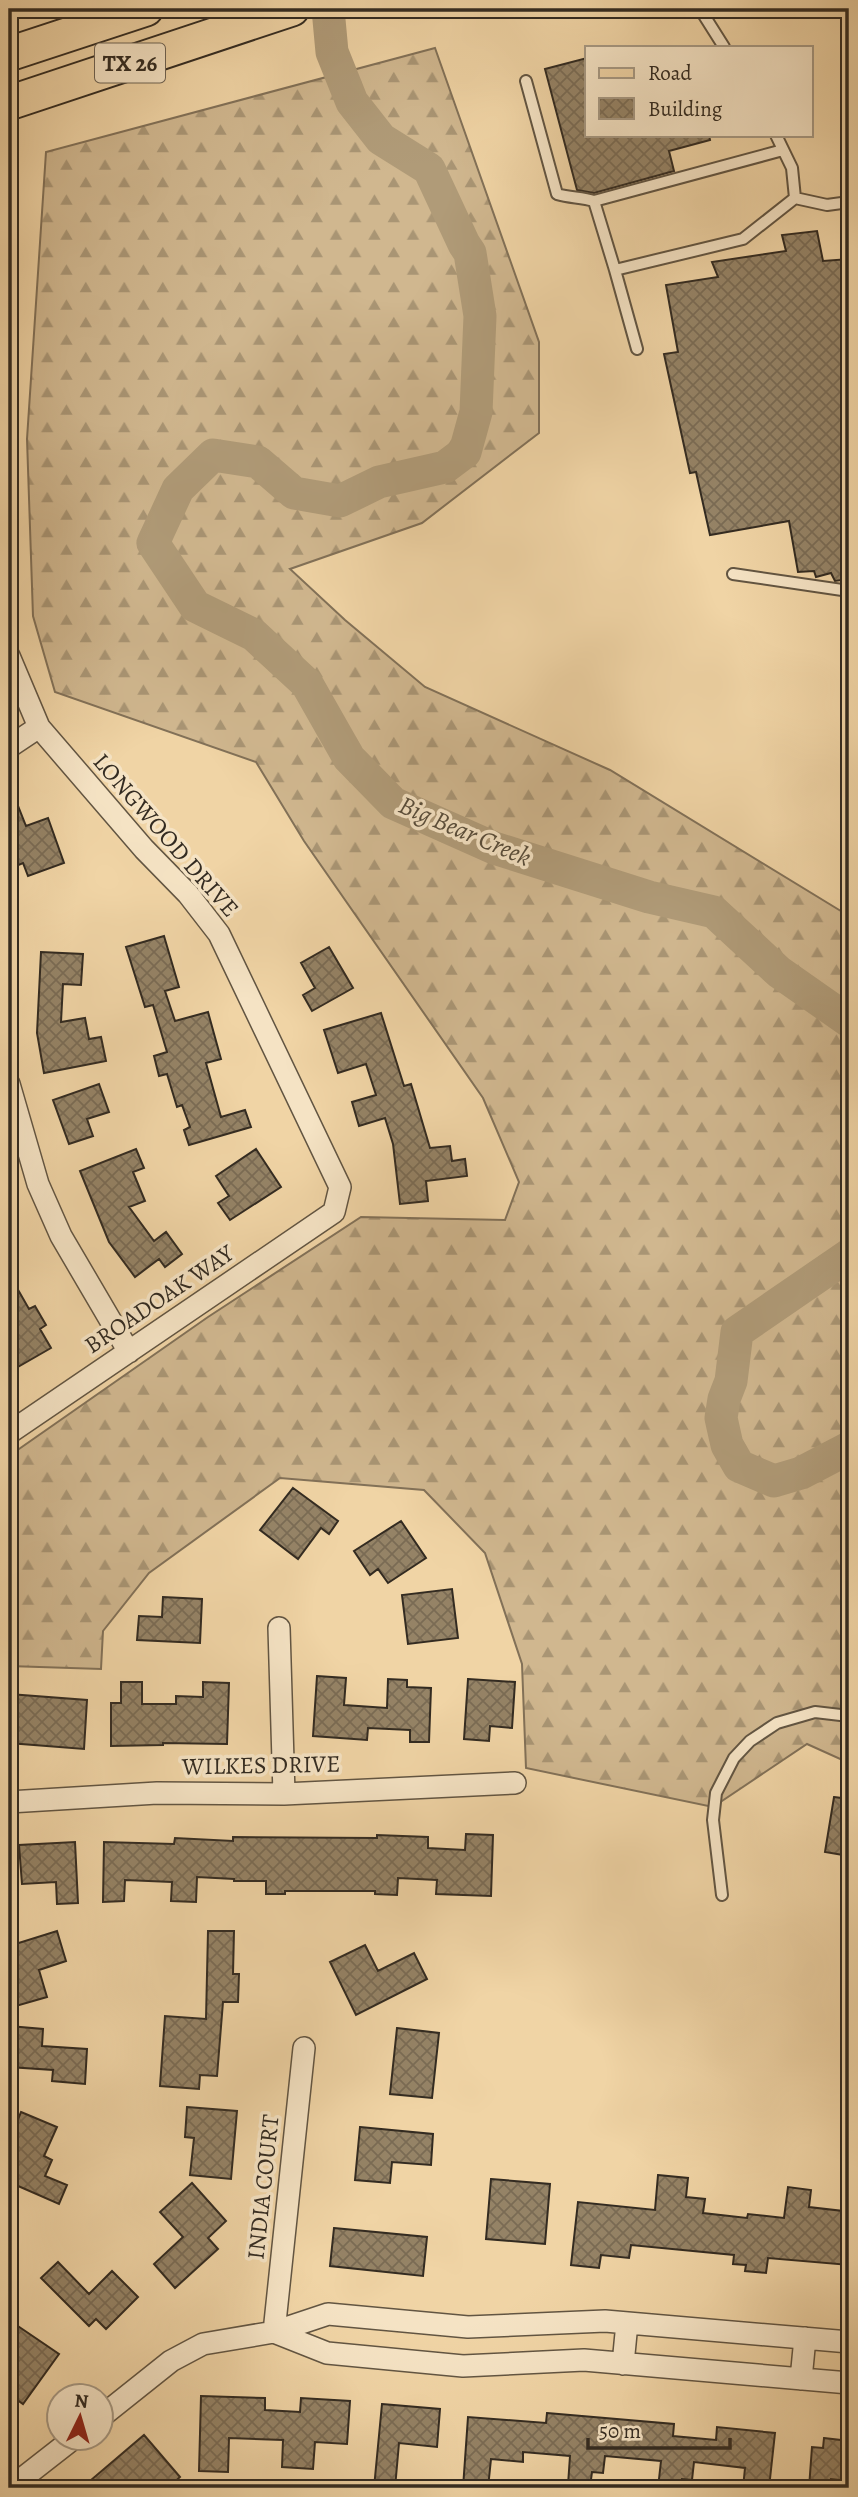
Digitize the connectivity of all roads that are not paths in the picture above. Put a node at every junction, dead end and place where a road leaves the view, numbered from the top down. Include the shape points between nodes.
1 (146, 9) edge
2 (292, 9) edge
3 (700, 9) edge
4 (723, 46) edge
5 (9, 54) edge
6 (526, 81) dead end
7 (9, 103) edge
8 (776, 136) edge
9 (783, 150) junction
10 (795, 198) junction
11 (594, 201) junction
12 (849, 202) edge
13 (615, 270) junction
14 (637, 349) dead end
15 (733, 574) dead end
16 (849, 591) edge
17 (9, 656) edge
18 (39, 727) junction
19 (9, 747) edge
20 (9, 1084) edge
21 (337, 1207) joint
22 (129, 1352) junction
23 (9, 1433) edge
24 (279, 1628) dead end
25 (849, 1716) edge
26 (515, 1783) dead end
27 (284, 1794) junction
28 (9, 1802) edge
29 (722, 1895) dead end
30 (304, 2048) dead end
31 (627, 2323) junction
32 (274, 2332) junction
33 (805, 2338) junction
34 (849, 2342) edge
35 (623, 2364) junction
36 (801, 2379) junction
37 (849, 2383) edge
38 (116, 2405) edge
39 (56, 2452) edge
40 (10, 2488) edge

1 - 5 main road, TX 26
2 - 7 main road, TX 26
3 - 4 lane
6 - 11 lane via 558,194
8 - 9 lane
9 - 10 lane via 792,168
9 - 11 lane
10 - 12 lane via 827,205
10 - 13 lane via 743,239
11 - 13 lane
13 - 14 lane
15 - 16 lane
17 - 18 street, LONGWOOD DRIVE
18 - 19 street
18 - 21 street, LONGWOOD DRIVE via 219,934 340,1187
20 - 22 street via 38,1184 61,1236
21 - 22 street, BROADOAK WAY
22 - 23 street, BROADOAK WAY
24 - 27 street
25 - 29 lane via 815,1712 777,1723 734,1758 716,1793 713,1820
26 - 27 street, WILKES DRIVE
27 - 28 street, WILKES DRIVE via 157,1793
30 - 32 street, INDIA COURT
31 - 32 street via 468,2327 328,2314
31 - 33 street
31 - 35 street
32 - 35 street via 327,2353 463,2366 584,2360
32 - 38 street via 204,2344 171,2361
33 - 34 street
33 - 36 street
35 - 36 street
36 - 37 street
39 - 40 street

